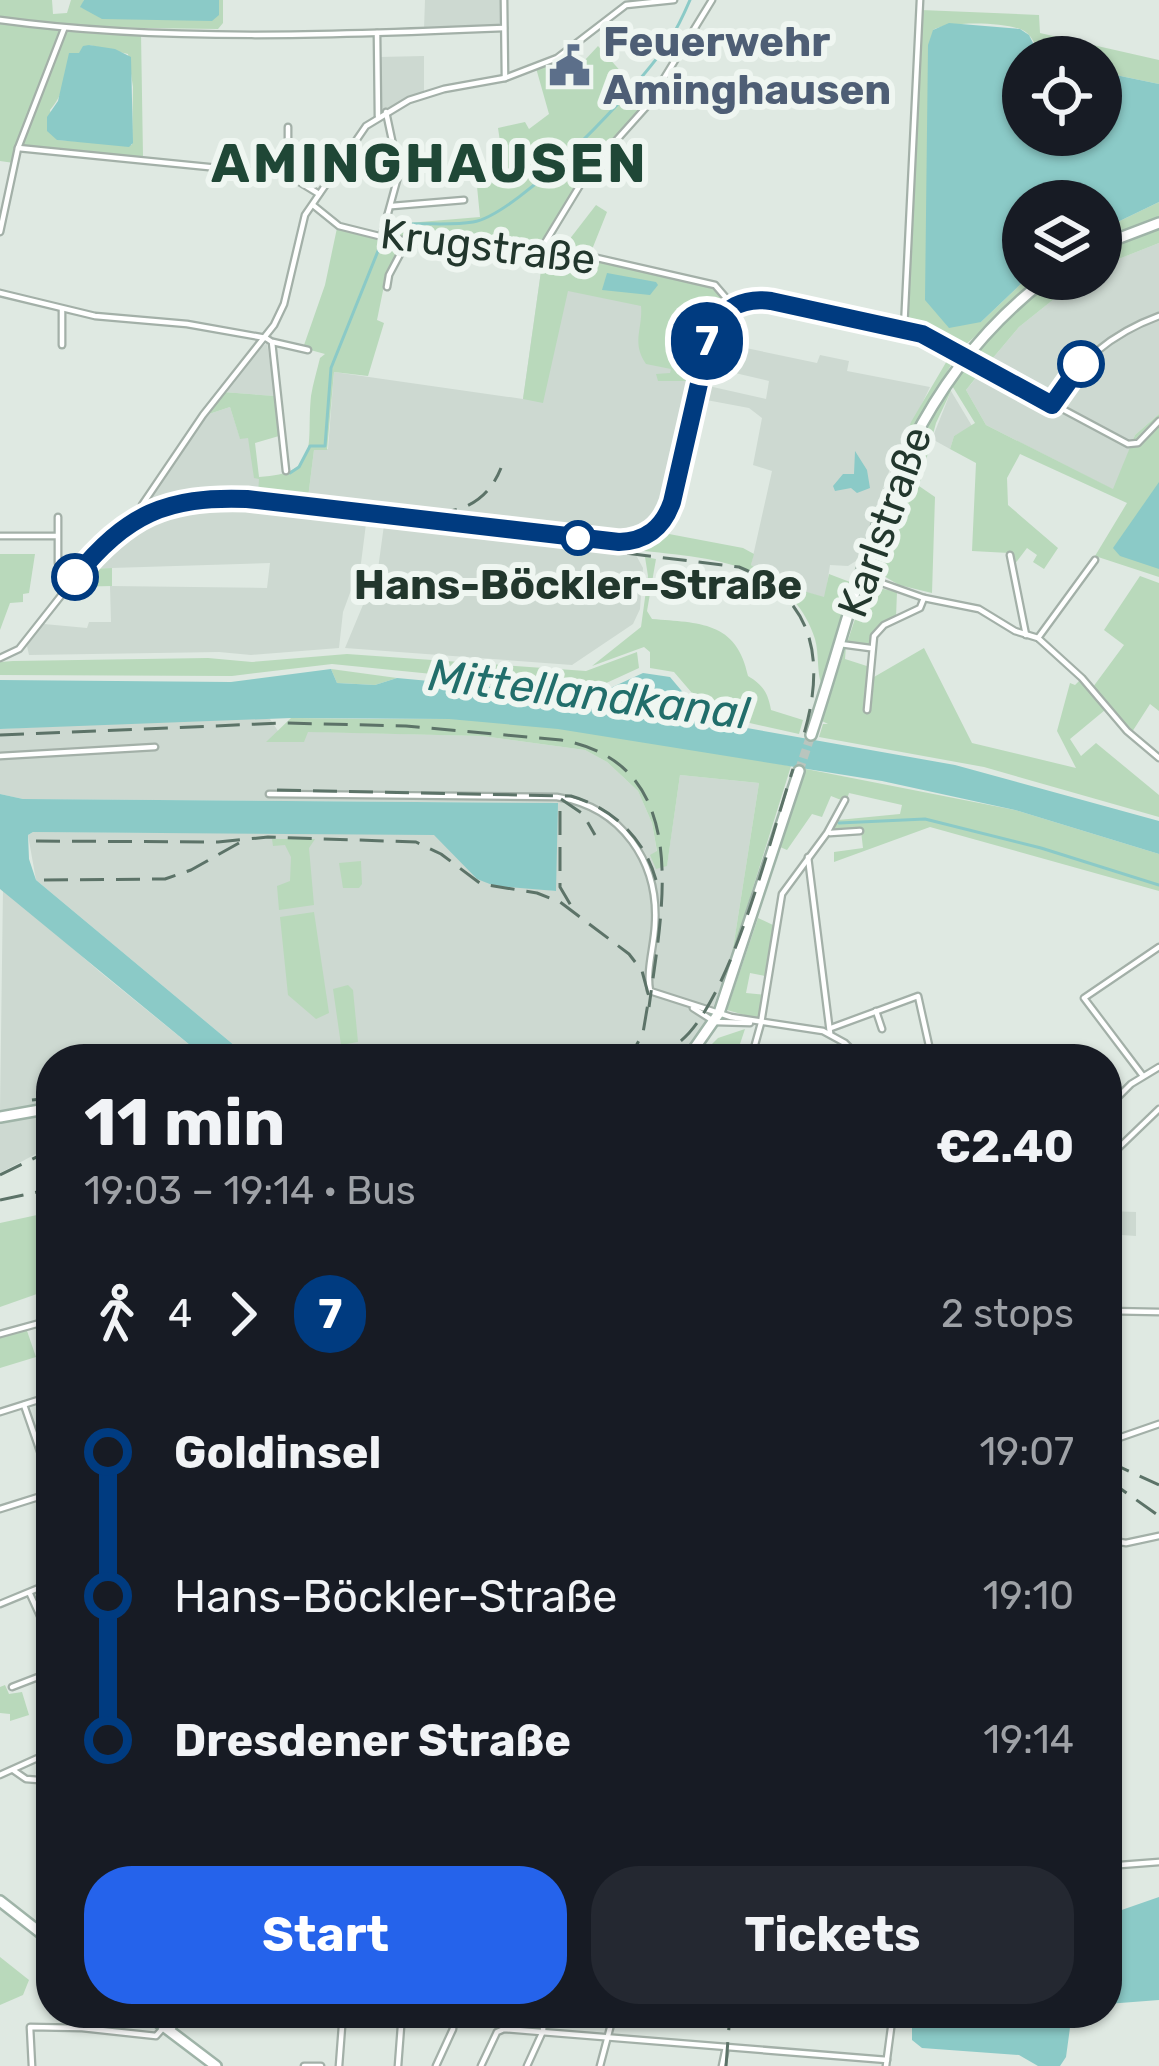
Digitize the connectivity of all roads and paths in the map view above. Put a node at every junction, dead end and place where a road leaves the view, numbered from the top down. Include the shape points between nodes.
1 (504, 0) edge
2 (674, 0) edge
3 (712, 0) edge
4 (920, 0) edge
5 (627, 3) edge
6 (0, 20) edge
7 (504, 28) junction
8 (64, 29) junction
9 (377, 33) junction
10 (505, 78) junction
11 (386, 112) junction
12 (378, 116) junction
13 (288, 127) dead end
14 (18, 148) junction
15 (287, 175) junction
16 (4, 192) edge
17 (319, 194) junction
18 (464, 200) dead end
19 (311, 204) junction
20 (390, 207) junction
21 (1159, 223) edge
22 (0, 232) edge
23 (382, 237) junction
24 (1122, 237) edge
25 (407, 241) junction
26 (543, 246) junction
27 (388, 286) dead end
28 (0, 293) edge
29 (1021, 300) edge
30 (734, 306) junction
31 (62, 310) junction
32 (1159, 316) edge
33 (904, 328) junction
34 (269, 340) junction
35 (62, 345) dead end
36 (308, 350) dead end
37 (963, 357) junction
38 (1052, 405) junction
39 (1159, 422) edge
40 (286, 471) dead end
41 (141, 516) junction
42 (58, 517) dead end
43 (0, 536) edge
44 (58, 536) junction
45 (1010, 555) dead end
46 (1095, 560) dead end
47 (86, 564) junction
48 (862, 576) junction
49 (924, 598) junction
50 (1026, 635) junction
51 (1038, 638) junction
52 (840, 644) junction
53 (870, 648) junction
54 (0, 658) edge
55 (867, 710) dead end
56 (811, 735) tunnel mouth
57 (155, 747) dead end
58 (0, 756) edge
59 (1159, 758) edge
60 (800, 771) tunnel mouth
61 (269, 794) dead end
62 (845, 800) dead end
63 (860, 831) dead end
64 (827, 833) junction
65 (808, 856) junction
66 (1159, 947) edge
67 (730, 983) junction
68 (686, 1004) junction
69 (706, 1009) junction
70 (876, 1011) junction
71 (717, 1018) junction
72 (761, 1023) junction
73 (882, 1029) dead end
74 (830, 1030) junction
75 (698, 1044) edge
76 (755, 1044) edge
77 (845, 1044) edge
78 (928, 1044) edge
79 (1118, 1044) edge
80 (1122, 1049) edge
81 (1159, 1067) edge
82 (1142, 1076) junction
83 (1122, 1094) edge
84 (1159, 1109) edge
85 (36, 1111) edge
86 (0, 1117) edge
87 (1122, 1145) edge
88 (1122, 1311) edge
89 (1159, 1312) edge
90 (36, 1324) edge
91 (0, 1334) edge
92 (36, 1401) edge
93 (24, 1405) junction
94 (0, 1412) edge
95 (1159, 1424) edge
96 (1122, 1437) edge
97 (36, 1440) edge
98 (36, 1497) edge
99 (0, 1508) edge
100 (1159, 1536) edge
101 (1122, 1542) edge
102 (36, 1591) edge
103 (30, 1594) junction
104 (0, 1604) edge
105 (36, 1607) edge
106 (36, 1678) edge
107 (12, 1688) dead end
108 (36, 1759) edge
109 (13, 1770) junction
110 (0, 1775) edge
111 (36, 1780) edge
112 (1159, 1862) edge
113 (1122, 1865) edge
114 (0, 1901) edge
115 (36, 1930) edge
116 (82, 2028) joint
117 (166, 2028) edge
118 (174, 2028) edge
119 (343, 2028) edge
120 (401, 2028) edge
121 (452, 2028) edge
122 (543, 2028) edge
123 (611, 2028) edge
124 (890, 2028) edge
125 (543, 2031) junction
126 (171, 2032) junction
127 (609, 2036) junction
128 (726, 2047) junction
129 (886, 2063) edge
130 (32, 2066) edge
131 (216, 2066) edge
132 (304, 2066) edge
133 (321, 2066) edge
134 (339, 2066) edge
135 (398, 2066) edge
136 (436, 2066) edge
137 (481, 2066) edge
138 (527, 2066) edge
139 (600, 2066) edge
140 (722, 2066) edge

1 - 7 street
2 - 5 street
3 - 26 street via 647,106 589,172
4 - 33 street
5 - 10 street via 568,50
6 - 8 street
7 - 9 street
7 - 10 street
8 - 9 street
8 - 14 street
9 - 12 street
10 - 11 street via 444,89
11 - 12 street
11 - 20 street via 399,172
12 - 17 street
13 - 15 street
14 - 15 street
14 - 16 street
15 - 17 street
16 - 22 street
17 - 19 street
18 - 20 street
19 - 23 street, Krugstraße via 339,226
19 - 34 street
20 - 23 street
21 - 24 street
23 - 25 street, Krugstraße
25 - 26 street, Krugstraße
25 - 27 street
26 - 30 street, Krugstraße via 715,286
28 - 31 street
29 - 37 street, Karlstraße
30 - 33 street via 761,299
30 - 41 street via 707,341 670,510 641,539 247,499 190,500
31 - 34 street
31 - 35 street
32 - 38 street via 1097,350
33 - 37 street
34 - 36 street
34 - 40 street
34 - 41 street via 203,415
37 - 38 street
37 - 48 street, Karlstraße via 910,441
38 - 39 street via 1128,444
41 - 47 street
42 - 44 street
43 - 44 street
44 - 47 street via 58,563
45 - 50 street
46 - 51 street
47 - 54 street via 19,649
48 - 49 street
48 - 52 street, Karlstraße
49 - 50 street via 979,609
49 - 53 street via 878,630
50 - 51 street
51 - 59 street
52 - 53 street
52 - 56 street, Karlstraße
53 - 55 street
57 - 58 street
60 - 67 street
61 - 68 street via 557,797 602,812 631,838 656,895 650,991
62 - 64 street
63 - 64 street
64 - 65 street
65 - 72 street via 780,899
65 - 74 street
66 - 79 street via 1084,998
67 - 69 street
67 - 71 street
68 - 69 street
68 - 71 street
69 - 71 street
70 - 73 street
70 - 74 street
70 - 78 street via 918,997
71 - 72 street
71 - 75 street
72 - 74 street
72 - 76 street
74 - 77 street
80 - 82 street
81 - 82 street
82 - 83 street
84 - 87 street
85 - 86 street
88 - 89 street
90 - 91 street
92 - 93 street
93 - 94 street
93 - 97 street
95 - 96 street
98 - 99 street
100 - 101 street
102 - 103 street
103 - 104 street
103 - 105 street
106 - 107 street
108 - 109 street
109 - 110 street
109 - 111 street
112 - 113 street
114 - 115 street
116 - 126 street
116 - 130 street via 29,2028
117 - 126 street
118 - 126 street
119 - 134 street
120 - 135 street
121 - 136 street
122 - 125 street
123 - 127 street
124 - 129 street
125 - 127 street
125 - 137 street via 500,2030
125 - 138 street
126 - 131 street
127 - 128 street
127 - 139 street
128 - 129 street
128 - 140 street
132 - 133 street

